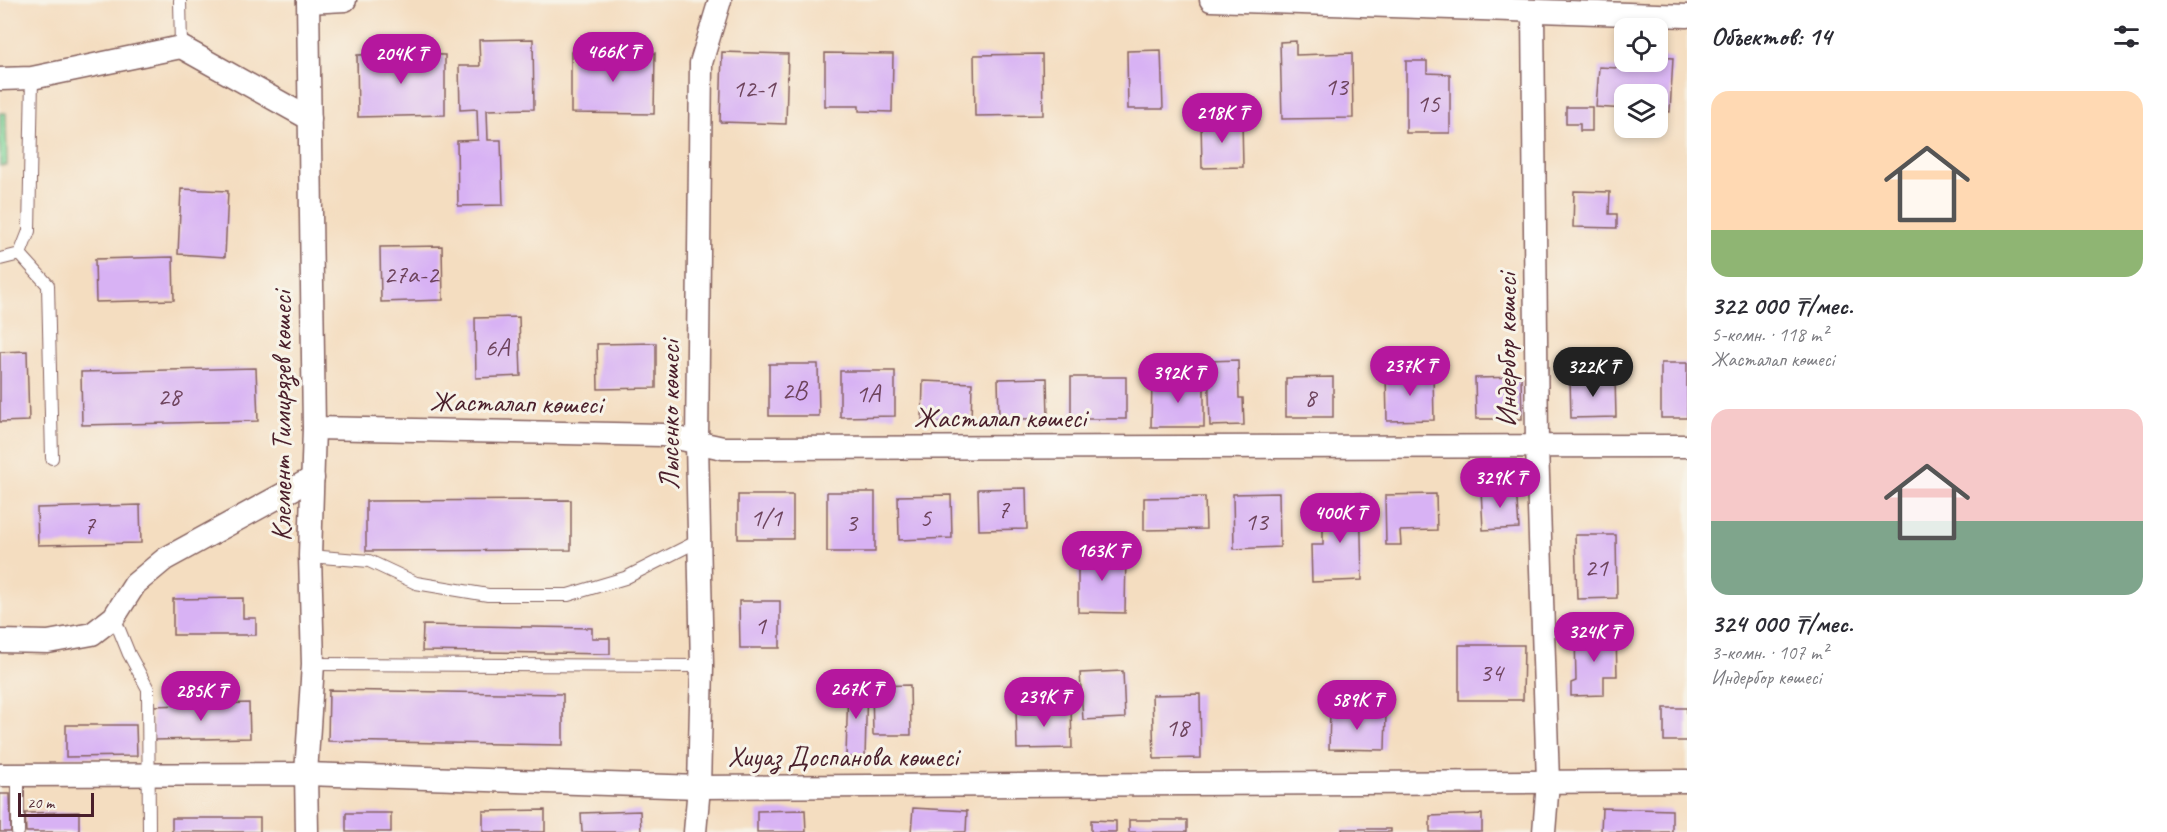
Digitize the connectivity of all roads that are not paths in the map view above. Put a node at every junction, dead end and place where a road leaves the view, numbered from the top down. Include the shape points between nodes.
1 (180, 0) edge
2 (345, 0) edge
3 (720, 0) edge
4 (1211, 0) edge
5 (308, 1) edge
6 (1533, 11) junction
7 (1687, 16) edge
8 (181, 47) junction
9 (32, 78) junction
10 (0, 80) edge
11 (310, 119) junction
12 (20, 254) junction
13 (0, 259) edge
14 (314, 428) junction
15 (697, 443) junction
16 (1537, 446) junction
17 (1687, 446) edge
18 (52, 458) dead end
19 (313, 478) junction
20 (700, 540) junction
21 (310, 556) junction
22 (114, 617) junction
23 (0, 641) edge
24 (313, 663) junction
25 (702, 666) junction
26 (306, 774) junction
27 (9, 775) edge
28 (149, 775) junction
29 (1687, 781) edge
30 (1548, 782) junction
31 (699, 787) junction
32 (18, 832) edge
33 (149, 832) edge
34 (308, 832) edge
35 (694, 832) edge
36 (1544, 832) edge

1 - 8 lane
2 - 5 street
3 - 15 street, Лысенко көшесі via 700,63
4 - 6 street
5 - 11 street, Клемент Тимирязев көшесі
6 - 7 street
6 - 16 street, Индербор көшесі
8 - 9 street
8 - 11 street
9 - 10 street
9 - 12 lane via 29,231
11 - 14 street, Клемент Тимирязев көшесі
12 - 13 lane
12 - 18 lane via 48,285
14 - 15 street, Жасталап көшесі via 663,435
14 - 19 street, Клемент Тимирязев көшесі
15 - 16 street, Жасталап көшесі via 723,448
15 - 20 street, Лысенко көшесі
16 - 17 street, Жасталап көшесі
16 - 30 street, Индербор көшесі
19 - 21 street, Клемент Тимирязев көшесі
19 - 22 street via 165,559 135,584
20 - 21 lane via 625,578 568,595 488,595 416,583 369,561
20 - 25 street, Лысенко көшесі
21 - 24 street, Клемент Тимирязев көшесі
22 - 23 street via 92,634 48,642
22 - 28 lane via 148,689
24 - 25 lane
24 - 26 street, Клемент Тимирязев көшесі
25 - 31 street, Лысенко көшесі
26 - 28 street, Хиуаз Доспанова көшесі
26 - 31 street, Хиуаз Доспанова көшесі
26 - 34 street, Клемент Тимирязев көшесі
27 - 28 street, Хиуаз Доспанова көшесі
27 - 32 lane
28 - 33 lane
29 - 30 street, Хиуаз Доспанова көшесі
30 - 31 street, Хиуаз Доспанова көшесі
30 - 36 street, Индербор көшесі
31 - 35 street, Лысенко көшесі

